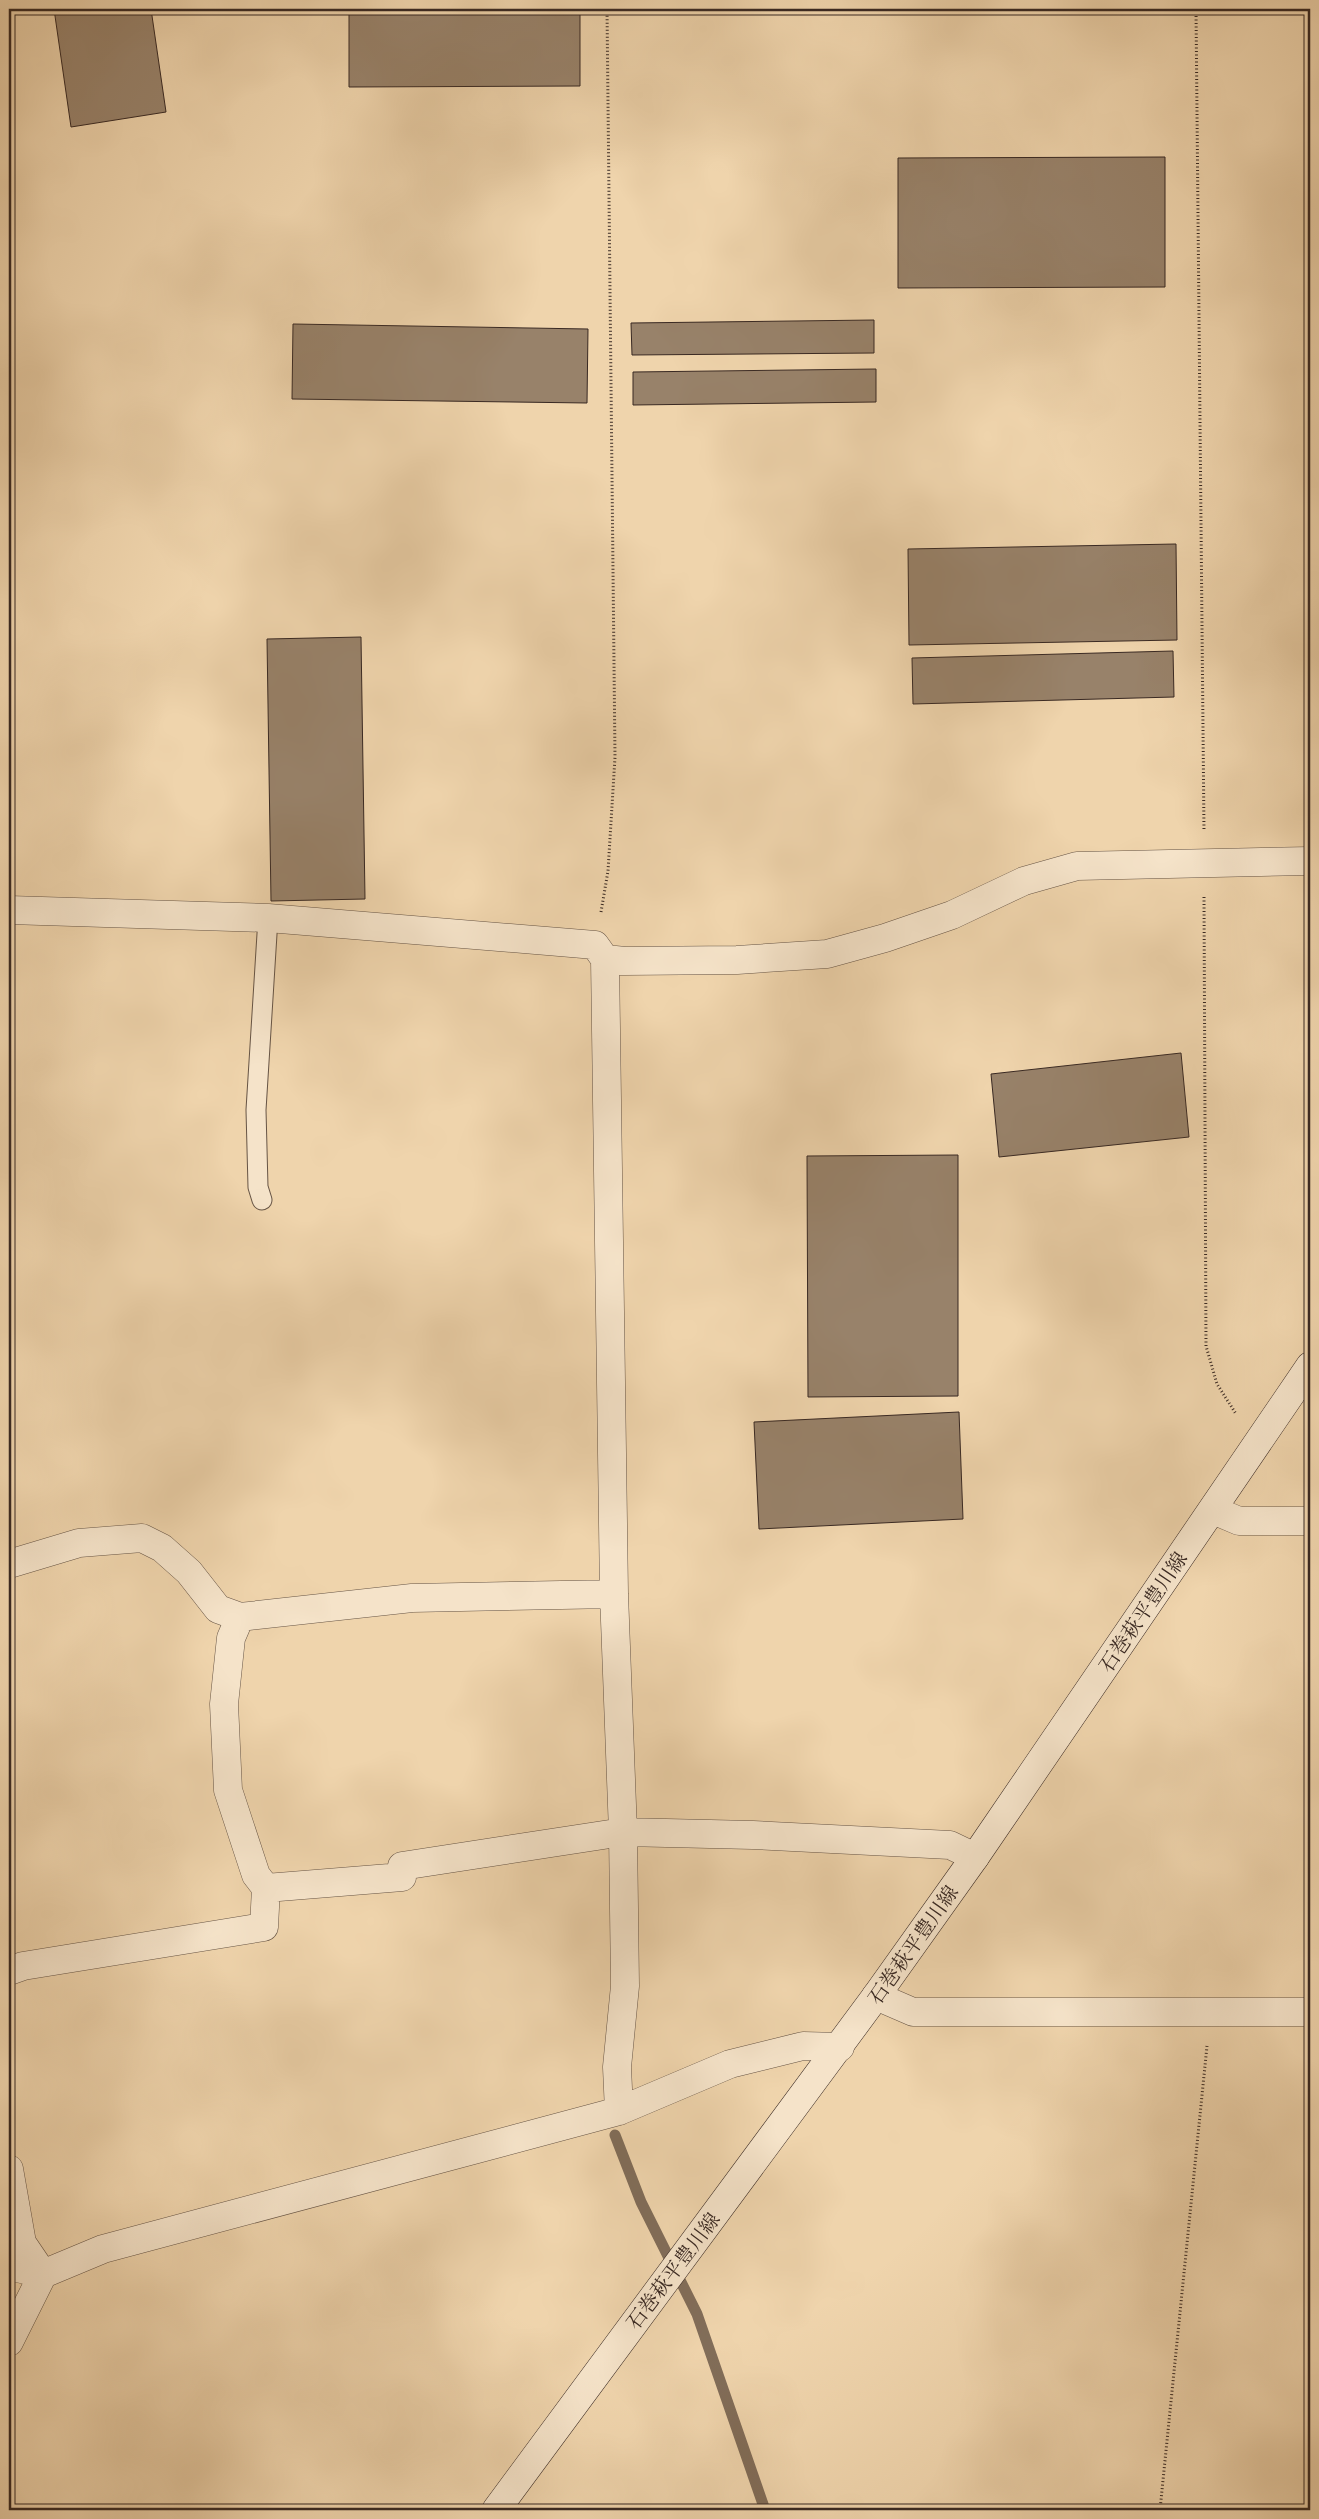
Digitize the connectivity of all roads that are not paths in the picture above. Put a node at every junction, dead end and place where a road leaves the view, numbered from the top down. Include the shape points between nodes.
1 (1310, 861) edge
2 (9, 910) edge
3 (268, 918) junction
4 (600, 952) junction
5 (262, 1200) dead end
6 (1310, 1366) edge
7 (1213, 1510) junction
8 (1310, 1521) edge
9 (9, 1564) edge
10 (614, 1594) junction
11 (240, 1617) junction
12 (623, 1832) junction
13 (975, 1856) junction
14 (266, 1888) junction
15 (9, 1972) edge
16 (876, 1996) junction
17 (1310, 2012) edge
18 (840, 2047) junction
19 (620, 2111) junction
20 (9, 2169) edge
21 (9, 2266) edge
22 (43, 2274) junction
23 (9, 2342) edge
24 (496, 2510) edge

1 - 4 street via 1077,866 1024,881 952,915 893,936 827,954 737,960 625,961
2 - 3 street
3 - 4 street
3 - 5 lane via 256,1110 258,1187
4 - 10 street
6 - 7 street, 石巻萩平豊川線
7 - 8 street via 1239,1521
7 - 13 street, 石巻萩平豊川線
9 - 11 street via 78,1543 142,1538 162,1548 189,1572 218,1609
10 - 11 street via 412,1598
10 - 12 street
11 - 14 street via 231,1638 224,1704 228,1790 256,1874
12 - 13 street via 950,1845
12 - 14 street via 402,1866 402,1876
12 - 19 street via 625,1986 617,2067
13 - 16 street, 石巻萩平豊川線
14 - 15 street via 264,1927 23,1966
16 - 17 street via 913,2012
16 - 18 street, 石巻萩平豊川線
18 - 19 street via 803,2046 730,2064
18 - 24 street, 石巻萩平豊川線
19 - 22 street via 103,2250
20 - 22 street via 22,2243
21 - 22 street
22 - 23 street

